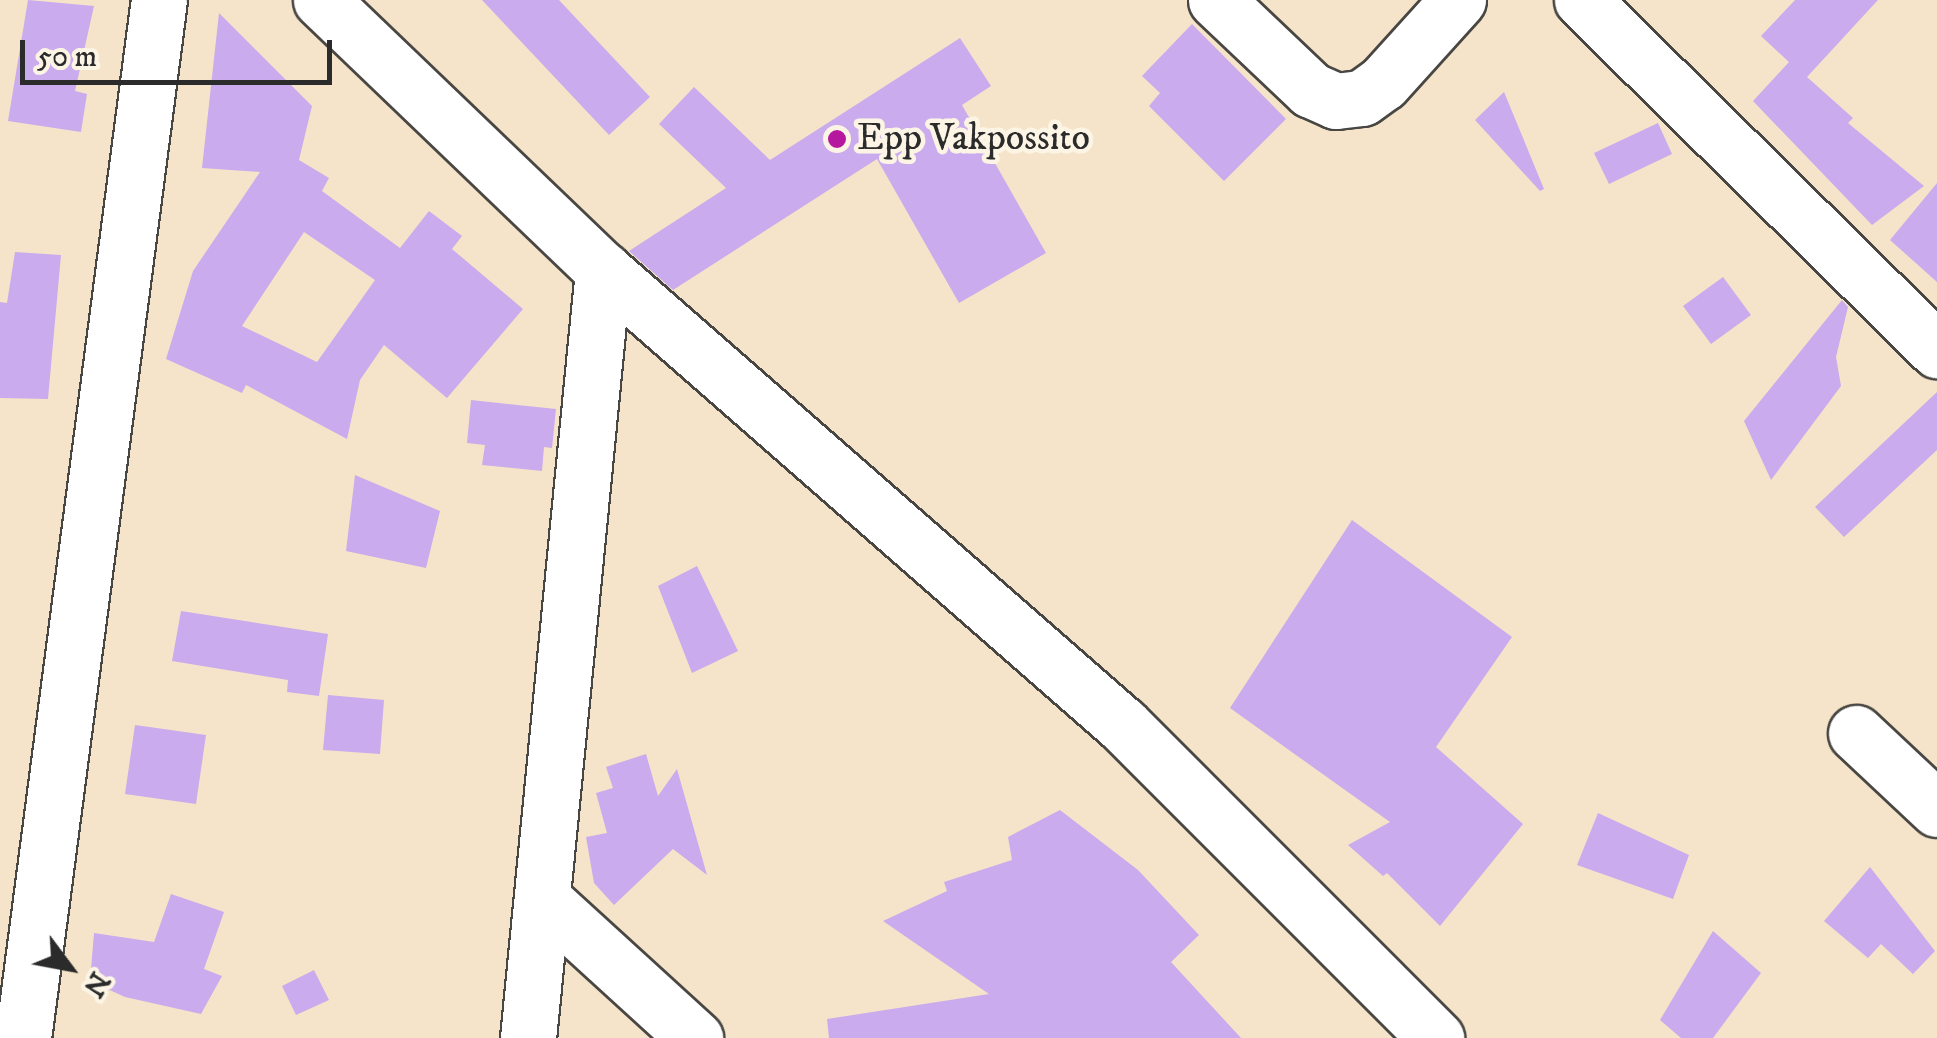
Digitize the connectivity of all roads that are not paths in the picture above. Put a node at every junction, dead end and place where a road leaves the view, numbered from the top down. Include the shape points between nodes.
1 (158, 0) edge
2 (321, 0) edge
3 (1216, 0) edge
4 (1458, 0) edge
5 (1582, 0) edge
6 (603, 270) junction
7 (1937, 350) edge
8 (1856, 734) dead end
9 (1937, 809) edge
10 (24, 834) edge
11 (546, 902) junction
12 (23, 1038) edge
13 (528, 1038) edge
14 (695, 1038) edge
15 (1436, 1038) edge

1 - 10 street
2 - 6 street
3 - 4 street via 1311,90 1336,100 1362,98 1383,83
5 - 7 street
6 - 11 street
6 - 15 street via 1138,739
8 - 9 street
10 - 12 street
11 - 13 street
11 - 14 street

